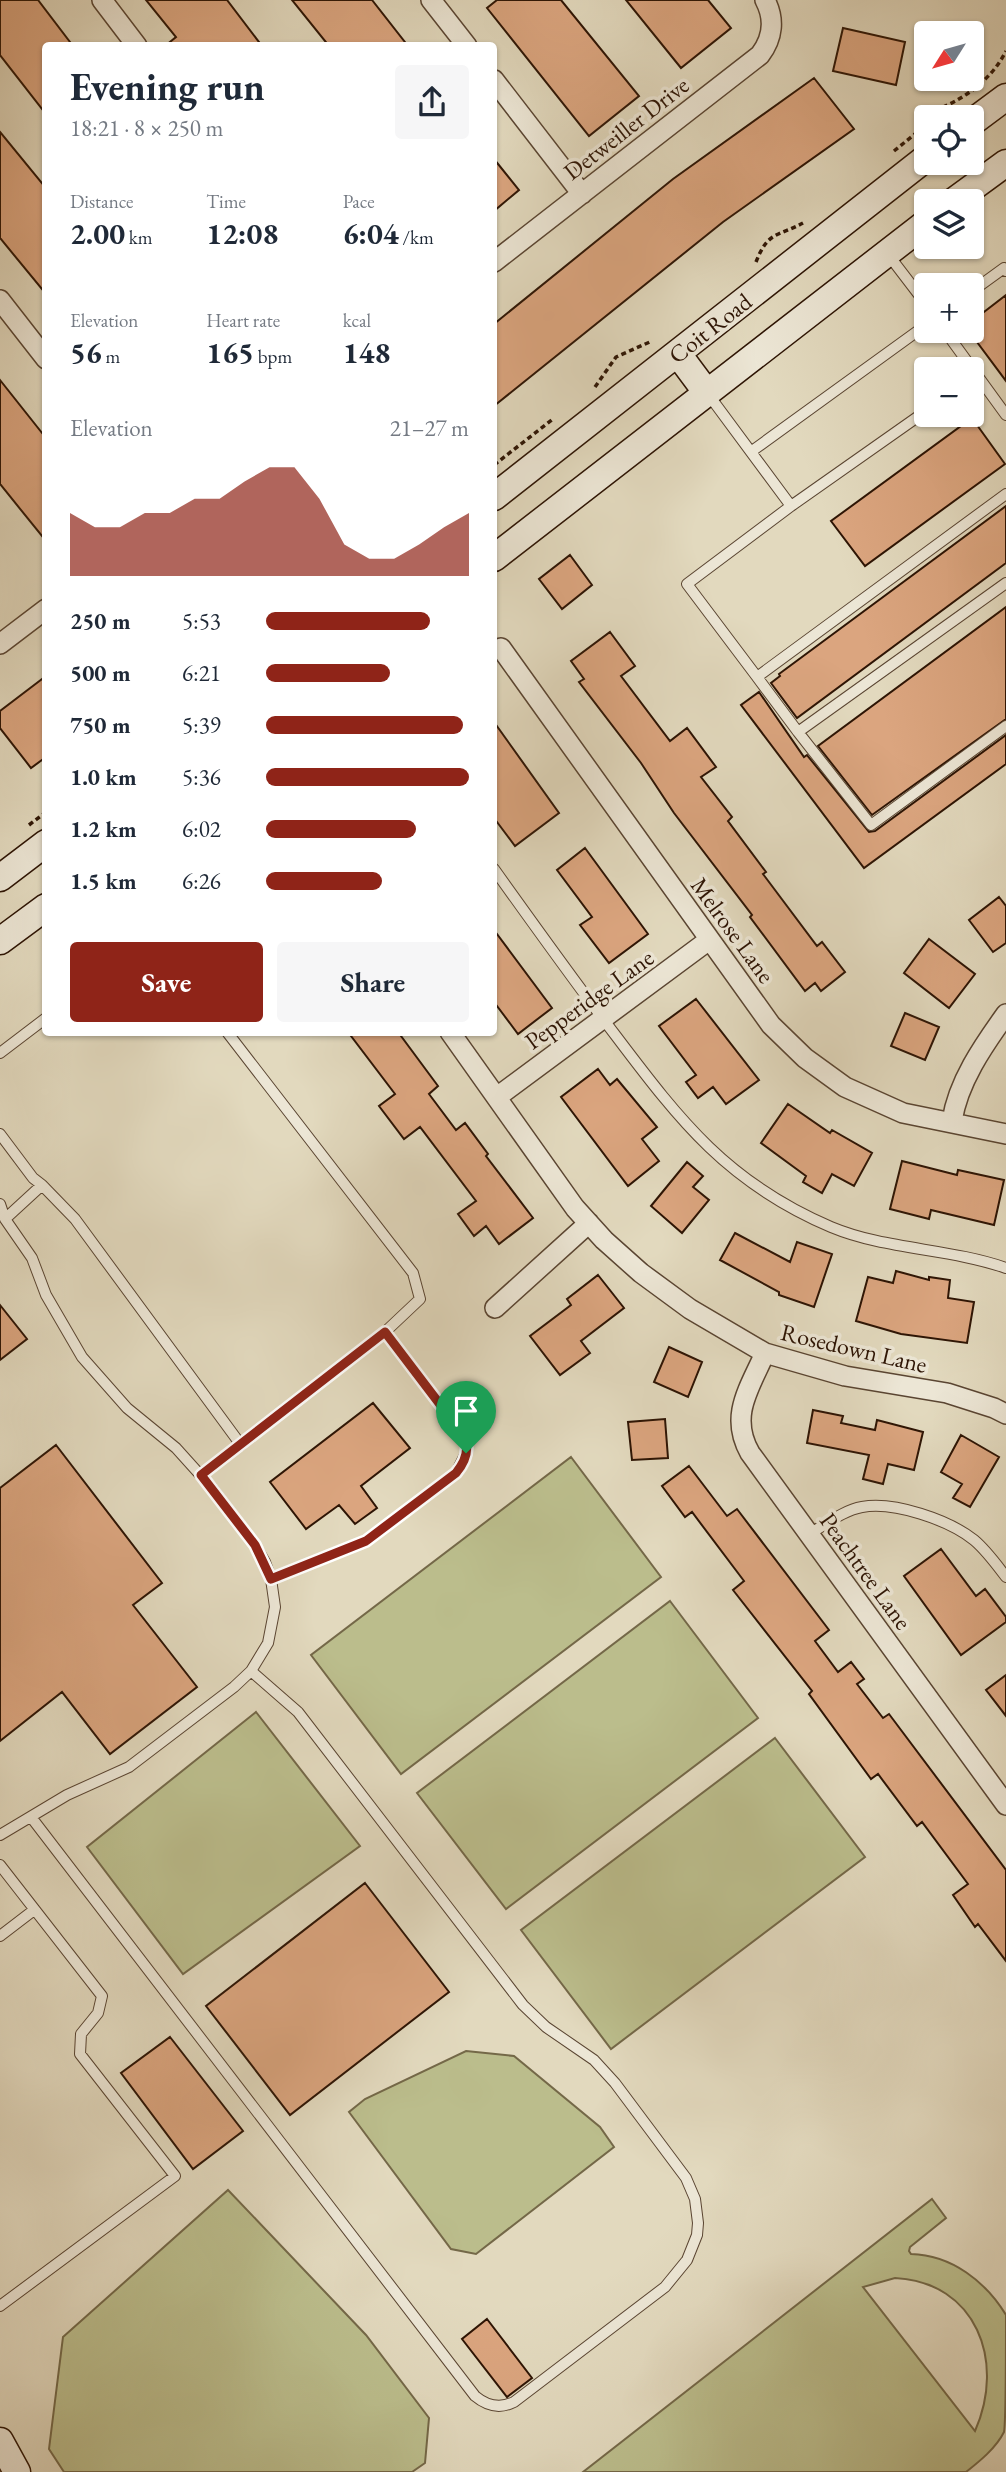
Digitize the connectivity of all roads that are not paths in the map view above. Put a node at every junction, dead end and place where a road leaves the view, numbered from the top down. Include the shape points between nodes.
1 (102, 0) edge
2 (431, 0) edge
3 (765, 0) edge
4 (133, 42) edge
5 (464, 42) edge
6 (497, 84) edge
7 (1006, 97) edge
8 (984, 113) edge
9 (1006, 163) edge
10 (914, 167) edge
11 (970, 189) edge
12 (582, 194) junction
13 (914, 232) edge
14 (887, 253) junction
15 (497, 260) edge
16 (1006, 271) edge
17 (984, 283) edge
18 (914, 288) edge
19 (0, 300) edge
20 (914, 334) edge
21 (669, 345) junction
22 (42, 354) edge
23 (984, 389) edge
24 (707, 393) junction
25 (1006, 415) edge
26 (914, 419) edge
27 (752, 451) junction
28 (497, 494) edge
29 (1006, 494) edge
30 (791, 506) junction
31 (497, 556) edge
32 (1006, 583) edge
33 (42, 612) edge
34 (0, 644) edge
35 (501, 648) dead end
36 (757, 677) junction
37 (1006, 726) edge
38 (799, 732) junction
39 (42, 846) edge
40 (497, 873) edge
41 (0, 878) edge
42 (42, 910) edge
43 (709, 940) junction
44 (0, 941) edge
45 (1006, 1014) edge
46 (603, 1019) junction
47 (42, 1021) edge
48 (230, 1036) edge
49 (453, 1036) edge
50 (0, 1053) edge
51 (497, 1097) junction
52 (952, 1121) junction
53 (0, 1134) edge
54 (1006, 1134) edge
55 (42, 1185) junction
56 (0, 1204) edge
57 (2, 1219) edge
58 (590, 1223) junction
59 (1006, 1268) edge
60 (495, 1308) dead end
61 (385, 1332) junction
62 (765, 1353) junction
63 (1006, 1414) edge
64 (241, 1445) junction
65 (201, 1475) junction
66 (808, 1534) junction
67 (1006, 1577) edge
68 (271, 1579) junction
69 (251, 1671) junction
70 (1006, 1805) edge
71 (31, 1817) junction
72 (0, 1835) edge
73 (0, 1865) edge
74 (34, 1910) junction
75 (0, 1936) edge
76 (0, 2306) edge
77 (0, 2441) edge
78 (18, 2472) edge

1 - 4 street
2 - 5 street
3 - 12 street, Detweiller Drive via 772,22 770,39 754,61
6 - 12 street
7 - 8 main road
9 - 11 main road
10 - 21 main road, Coit Road
12 - 15 street, Detweiller Drive
13 - 14 main road, Coit Road
14 - 18 lane
14 - 24 main road, Coit Road
16 - 17 lane via 1004,268
19 - 22 street
20 - 27 lane
21 - 24 main road
21 - 28 main road, Coit Road
23 - 25 lane
24 - 27 lane
24 - 31 main road, Coit Road
26 - 30 lane
27 - 30 lane
29 - 36 lane
30 - 36 lane via 687,584
32 - 38 lane
33 - 34 street
35 - 43 street, Melrose Lane
36 - 38 lane
37 - 38 lane via 870,825
39 - 41 main road
40 - 46 lane
42 - 44 main road
43 - 46 street, Pepperidge Lane
43 - 52 street, Melrose Lane via 771,1025 818,1069 845,1087 903,1113
45 - 52 street via 969,1071
46 - 51 street, Pepperidge Lane
46 - 59 lane via 690,1130 743,1178 783,1205 866,1238
47 - 50 lane
48 - 61 lane via 413,1273 420,1299
49 - 51 street, Rosedown Lane
51 - 58 street, Rosedown Lane via 559,1187
52 - 54 street, Melrose Lane
53 - 55 lane
55 - 57 lane
55 - 64 lane via 75,1219
56 - 57 lane
57 - 65 lane via 32,1258 61,1323 94,1374
58 - 60 street
58 - 62 street, Rosedown Lane via 642,1273 690,1309
61 - 64 lane
61 - 68 lane via 464,1436 464,1462 456,1473 366,1541
62 - 63 street, Rosedown Lane via 845,1376 947,1393
62 - 66 street, Peachtree Lane via 742,1410 741,1437
64 - 65 lane
65 - 68 lane via 255,1545
66 - 67 lane via 860,1507 909,1511 944,1522 974,1540
66 - 70 street, Peachtree Lane
68 - 69 lane via 275,1606 271,1634
69 - 71 lane via 129,1767
69 - 71 lane via 298,1712 523,2005 608,2074 676,2164 695,2199 697,2235 677,2276 514,2402 490,2405 475,2396
71 - 72 lane
73 - 74 lane
74 - 75 lane
74 - 76 lane via 102,1996 98,2013 81,2034 80,2054 175,2176
77 - 78 main road

